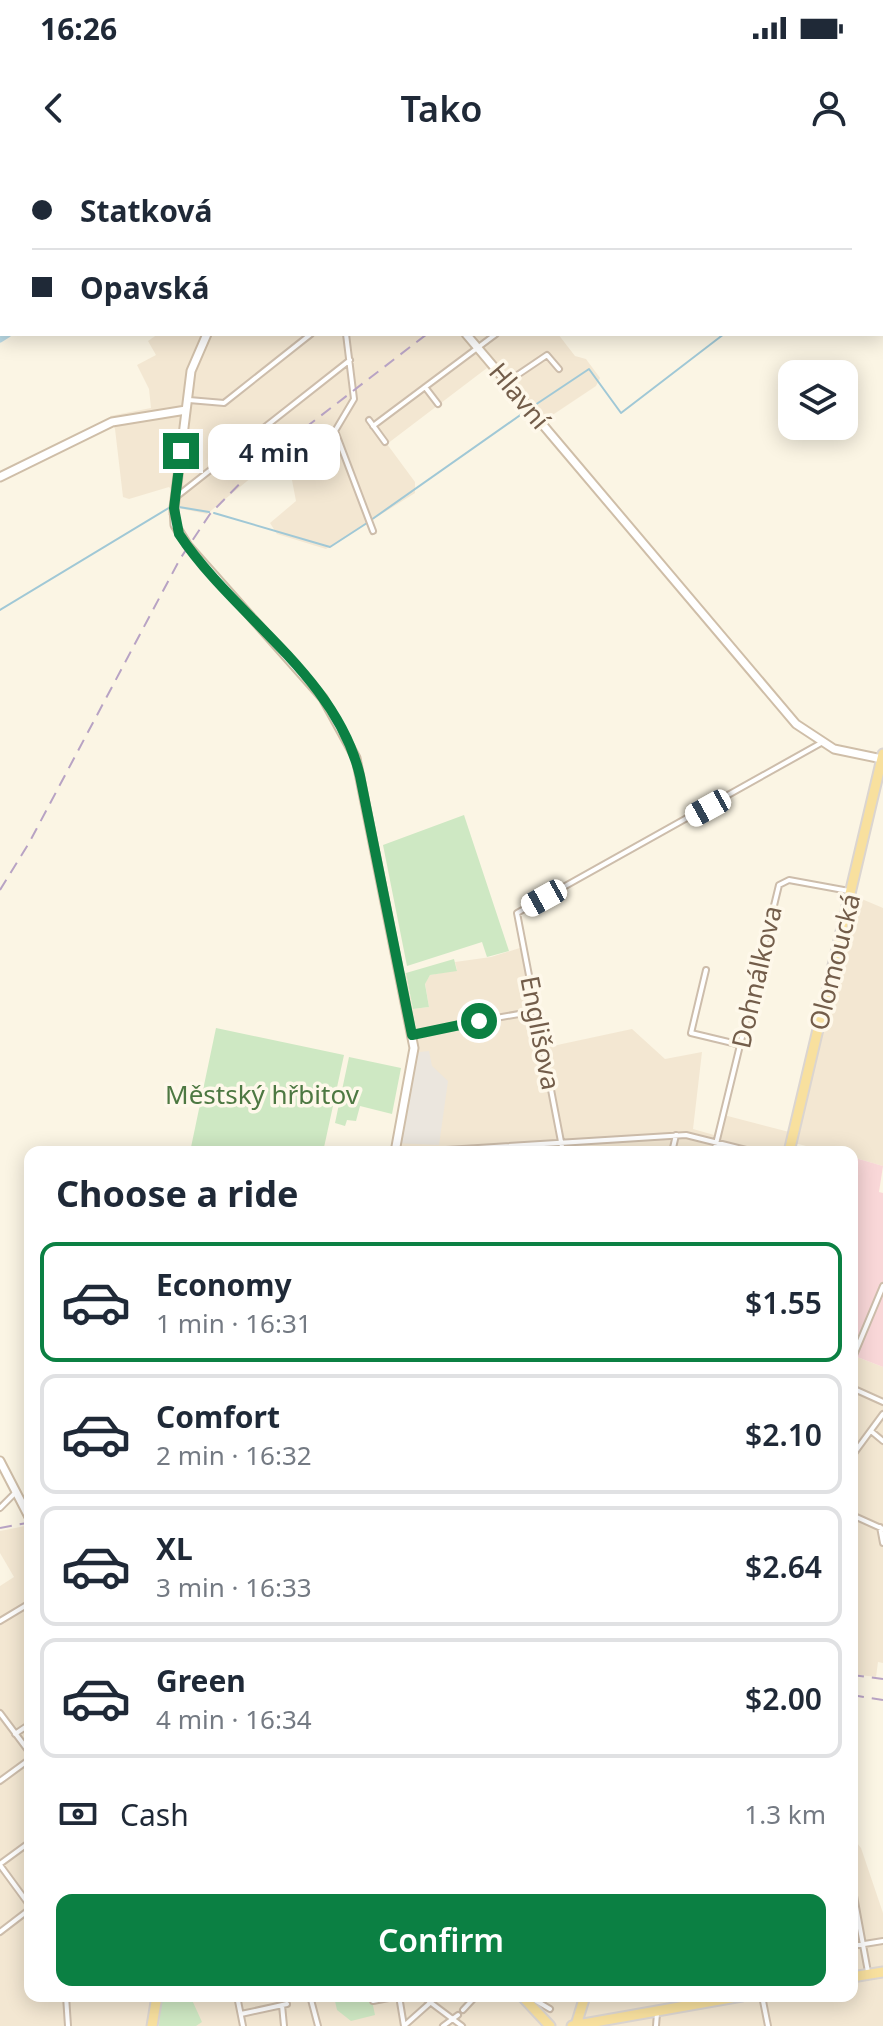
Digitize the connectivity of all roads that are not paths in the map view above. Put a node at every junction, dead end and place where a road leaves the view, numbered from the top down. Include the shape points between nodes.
1 (206, 336) edge
2 (308, 336) edge
3 (346, 336) edge
4 (468, 336) edge
5 (493, 336) edge
6 (477, 347) junction
7 (350, 360) junction
8 (559, 369) dead end
9 (507, 382) junction
10 (425, 387) junction
11 (187, 399) junction
12 (438, 404) dead end
13 (186, 410) junction
14 (369, 420) dead end
15 (373, 426) junction
16 (336, 437) junction
17 (385, 442) dead end
18 (221, 448) dead end
19 (313, 453) dead end
20 (229, 458) junction
21 (0, 477) edge
22 (174, 503) junction
23 (373, 531) dead end
24 (821, 743) junction
25 (882, 757) edge
26 (852, 891) junction
27 (706, 970) dead end
28 (470, 1008) dead end
29 (536, 1011) junction
30 (479, 1021) junction
31 (412, 1035) junction
32 (741, 1045) junction
33 (676, 1135) junction
34 (561, 1142) junction
35 (716, 1142) junction
36 (513, 1145) joint
37 (398, 1146) edge
38 (501, 1146) edge
39 (562, 1146) edge
40 (673, 1146) edge
41 (715, 1146) edge
42 (731, 1146) edge
43 (790, 1146) edge
44 (883, 1286) edge
45 (858, 1347) edge
46 (858, 1391) edge
47 (883, 1402) edge
48 (883, 1414) edge
49 (871, 1431) junction
50 (883, 1441) edge
51 (858, 1448) edge
52 (0, 1461) edge
53 (16, 1492) junction
54 (24, 1507) edge
55 (0, 1508) edge
56 (858, 1518) edge
57 (882, 1528) edge
58 (883, 1543) edge
59 (24, 1607) edge
60 (0, 1621) edge
61 (0, 1713) edge
62 (24, 1728) edge
63 (15, 1734) junction
64 (24, 1747) edge
65 (24, 1761) edge
66 (0, 1781) edge
67 (24, 1846) edge
68 (0, 1864) edge
69 (24, 1899) edge
70 (24, 1913) edge
71 (858, 1916) edge
72 (0, 1932) edge
73 (883, 1941) edge
74 (865, 1944) junction
75 (858, 1945) edge
76 (883, 1972) edge
77 (868, 1975) junction
78 (858, 1976) edge
79 (66, 2002) edge
80 (156, 2002) edge
81 (238, 2002) edge
82 (314, 2002) edge
83 (400, 2002) edge
84 (431, 2002) joint
85 (470, 2002) edge
86 (531, 2002) edge
87 (583, 2002) edge
88 (712, 2002) edge
89 (763, 2002) edge
90 (538, 2008) junction
91 (550, 2009) dead end
92 (463, 2010) dead end
93 (657, 2013) junction
94 (241, 2014) junction
95 (456, 2017) junction
96 (547, 2025) edge
97 (68, 2026) edge
98 (152, 2026) edge
99 (243, 2026) edge
100 (284, 2026) edge
101 (318, 2026) edge
102 (443, 2026) edge
103 (462, 2026) edge
104 (574, 2026) edge
105 (656, 2026) edge
106 (768, 2026) edge

1 - 11 main road via 194,359
2 - 11 street via 224,403
3 - 7 street
4 - 6 main road, Hlavní
5 - 6 street
6 - 9 main road, Hlavní
6 - 10 street
7 - 16 street via 352,405 337,426
7 - 20 street
8 - 9 street via 547,355
9 - 24 main road, Hlavní via 792,719
10 - 12 street
10 - 15 street
11 - 13 main road
13 - 21 main road via 112,422
13 - 22 main road
14 - 15 street
15 - 17 street
16 - 19 street
16 - 23 street
18 - 20 street
20 - 22 street
22 - 31 main road via 175,525 188,546 323,698 350,743
24 - 25 main road via 845,753
24 - 29 street, Englišova via 517,913
25 - 26 main road, Olomoucká
26 - 32 street, Dohnálkova via 780,883
26 - 43 main road, Olomoucká
27 - 32 street via 691,1033
28 - 30 street
29 - 30 street
29 - 34 street, Englišova
30 - 31 street
31 - 37 main road via 414,1062
32 - 35 street, Dohnálkova
33 - 34 street
33 - 35 street
33 - 40 street
34 - 36 street
34 - 39 street, Englišova
35 - 41 street
35 - 42 street
36 - 38 street
44 - 45 street
46 - 47 street
48 - 49 street
49 - 50 street
49 - 51 street
52 - 53 main road
53 - 54 main road
53 - 55 street
56 - 57 street
57 - 58 street
59 - 60 street
61 - 63 street
62 - 63 street
63 - 64 street
65 - 66 street
67 - 68 street
68 - 69 street
70 - 72 street
71 - 74 street
73 - 74 street
74 - 75 street
74 - 77 street
76 - 77 main road
77 - 78 main road
79 - 97 street
80 - 98 main road
81 - 94 street
82 - 101 street
83 - 84 street via 404,2026
84 - 95 street
85 - 92 street
86 - 90 main road
87 - 104 main road
88 - 93 main road
89 - 106 street
90 - 91 street
90 - 96 main road
93 - 104 main road
93 - 105 street
94 - 99 street
94 - 100 street via 285,2005
95 - 102 street
95 - 103 street

